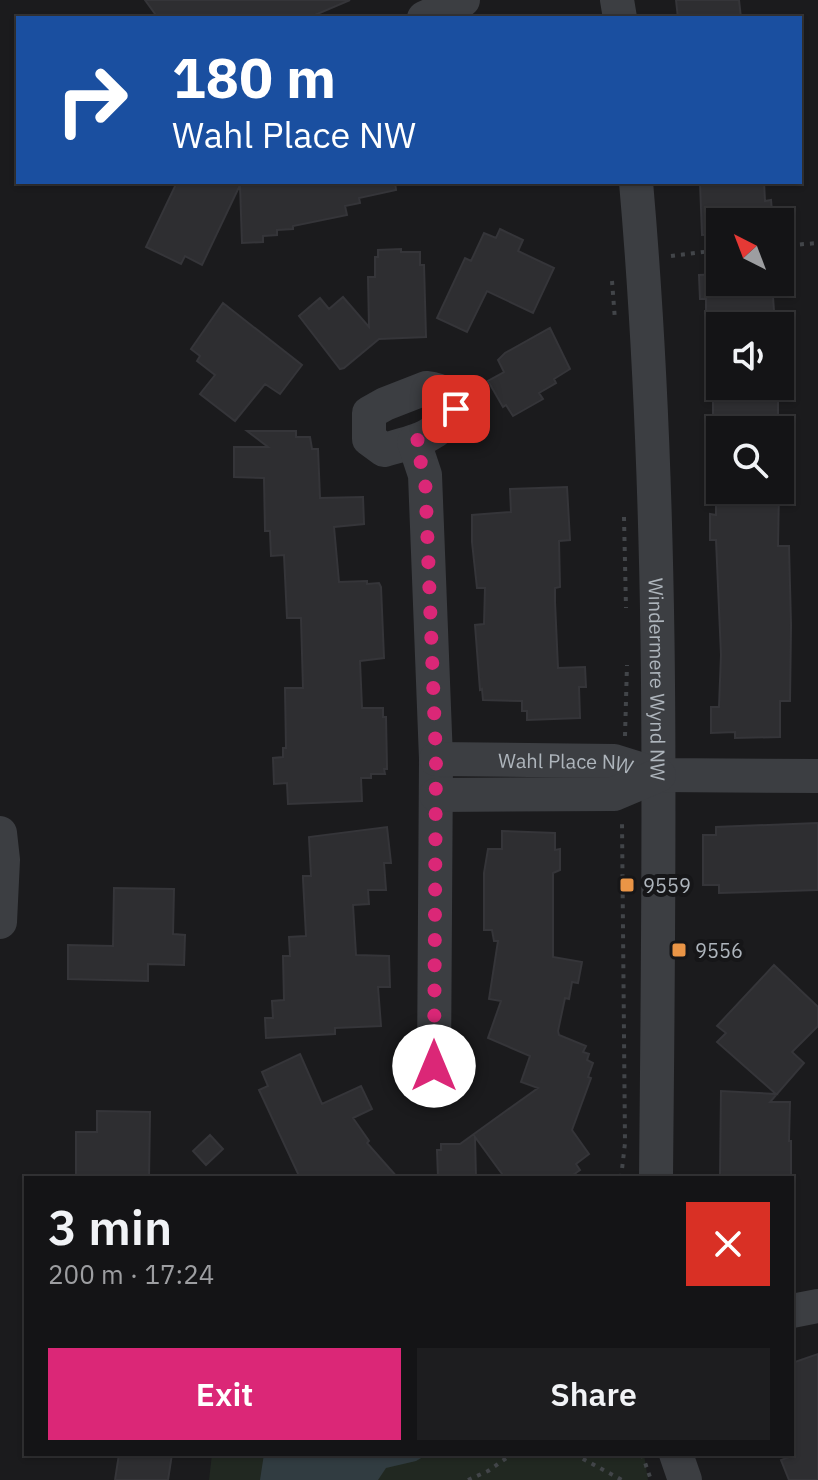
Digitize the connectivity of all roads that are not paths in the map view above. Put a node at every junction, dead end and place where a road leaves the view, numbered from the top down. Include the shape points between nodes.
1 (463, 0) edge
2 (428, 16) edge
3 (636, 184) edge
4 (414, 442) dead end
5 (436, 759) junction
6 (659, 775) junction
7 (818, 776) edge
8 (623, 777) junction
9 (436, 795) junction
10 (0, 833) edge
11 (0, 922) edge
12 (434, 1066) dead end
13 (656, 1176) edge
14 (818, 1306) edge
15 (794, 1311) edge
16 (677, 1456) edge
17 (685, 1480) edge

1 - 2 street
3 - 6 street, Windermere Wynd NW via 628,276 655,508
4 - 5 street via 425,475
5 - 8 street, Wahl Place NW via 614,761
5 - 9 street
6 - 7 street
6 - 8 street, Wahl Place NW
6 - 13 street, Windermere Wynd NW
8 - 9 street, Wahl Place NW via 614,794
9 - 12 street
10 - 11 street
14 - 15 street
16 - 17 street

